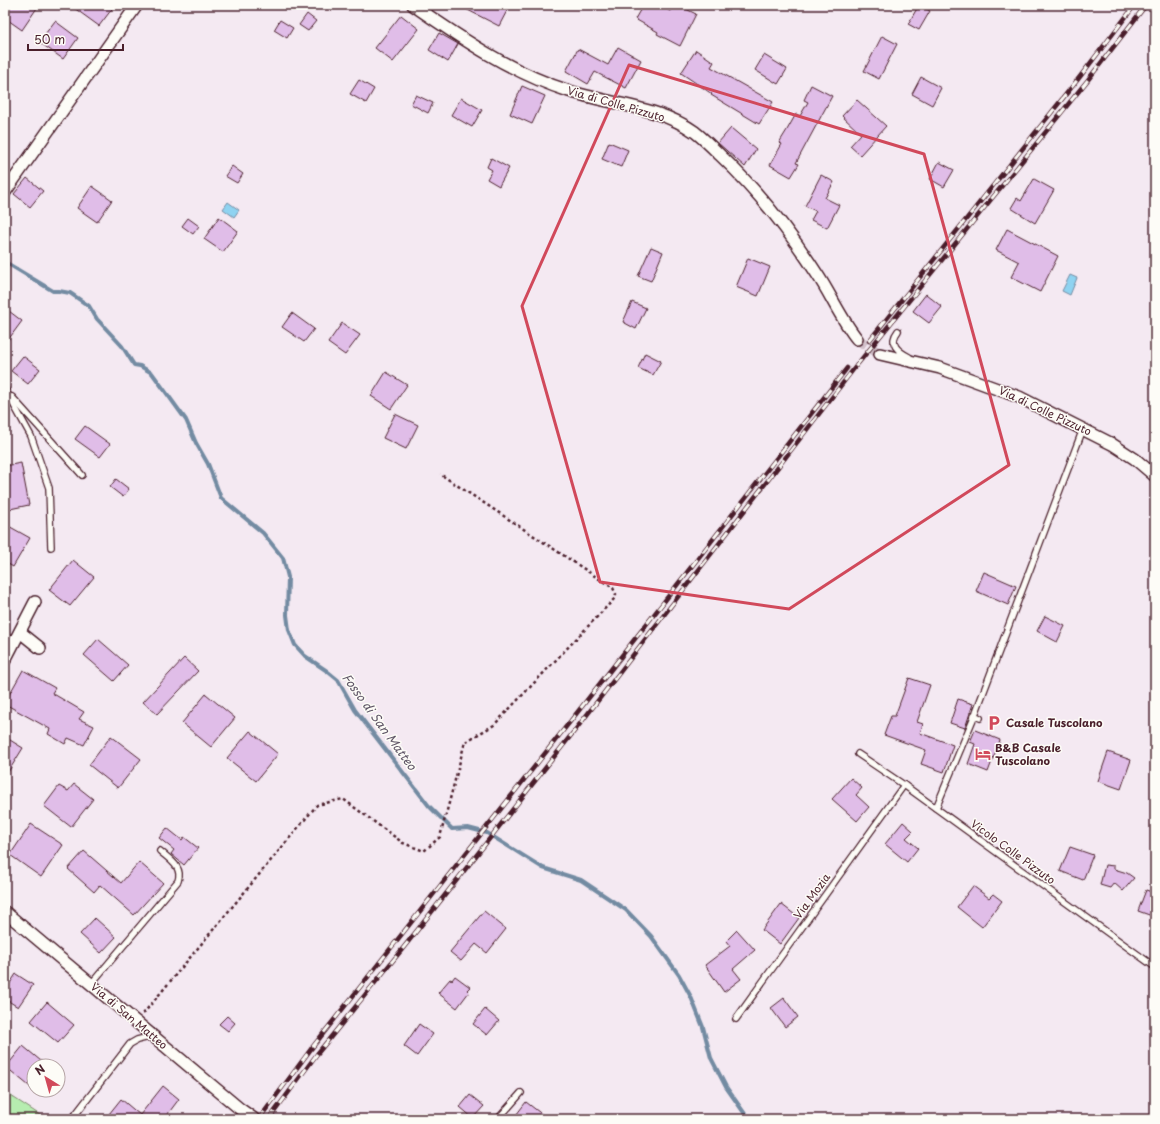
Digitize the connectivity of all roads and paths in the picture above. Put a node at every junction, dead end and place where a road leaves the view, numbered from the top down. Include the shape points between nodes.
1 (137, 5) edge
2 (413, 5) edge
3 (5, 192) edge
4 (898, 331) dead end
5 (857, 339) tunnel mouth
6 (880, 354) tunnel mouth
7 (916, 362) junction
8 (5, 389) edge
9 (1083, 428) junction
10 (440, 474) dead end
11 (82, 475) dead end
12 (1155, 476) edge
13 (51, 547) dead end
14 (35, 602) dead end
15 (20, 632) junction
16 (40, 648) dead end
17 (5, 660) edge
18 (974, 715) junction
19 (980, 718) dead end
20 (858, 754) dead end
21 (904, 785) junction
22 (936, 808) junction
23 (160, 851) dead end
24 (5, 912) edge
25 (1155, 967) edge
26 (91, 984) junction
27 (736, 1019) dead end
28 (136, 1022) junction
29 (153, 1036) junction
30 (521, 1093) dead end
31 (72, 1119) edge
32 (254, 1119) edge
33 (498, 1119) edge

1 - 3 street
2 - 5 street, Via di Colle Pizzuto via 485,52 534,78 570,91 654,114 696,133 734,169 782,225 816,272
4 - 7 lane via 894,337 894,345 901,353
6 - 7 street, Via di Colle Pizzuto
7 - 9 street, Via di Colle Pizzuto via 940,368 1019,397
8 - 11 lane
8 - 13 lane via 31,436 49,488
9 - 12 street, Via di Colle Pizzuto via 1127,453
9 - 18 lane
10 - 28 path via 613,588 615,598 494,725 465,742 440,837 424,851 403,843 343,799 316,805
14 - 15 street
15 - 16 street
15 - 17 street
18 - 19 lane
18 - 22 lane
20 - 21 lane, Vicolo Colle Pizzuto
21 - 22 lane, Vicolo Colle Pizzuto
21 - 27 lane, Via Mozia
22 - 25 lane, Vicolo Colle Pizzuto
23 - 26 lane via 178,869 178,881
24 - 26 street, Via di San Matteo
26 - 28 street, Via di San Matteo
28 - 29 street, Via di San Matteo
29 - 31 lane via 130,1044
29 - 32 street, Via di San Matteo
30 - 33 lane

